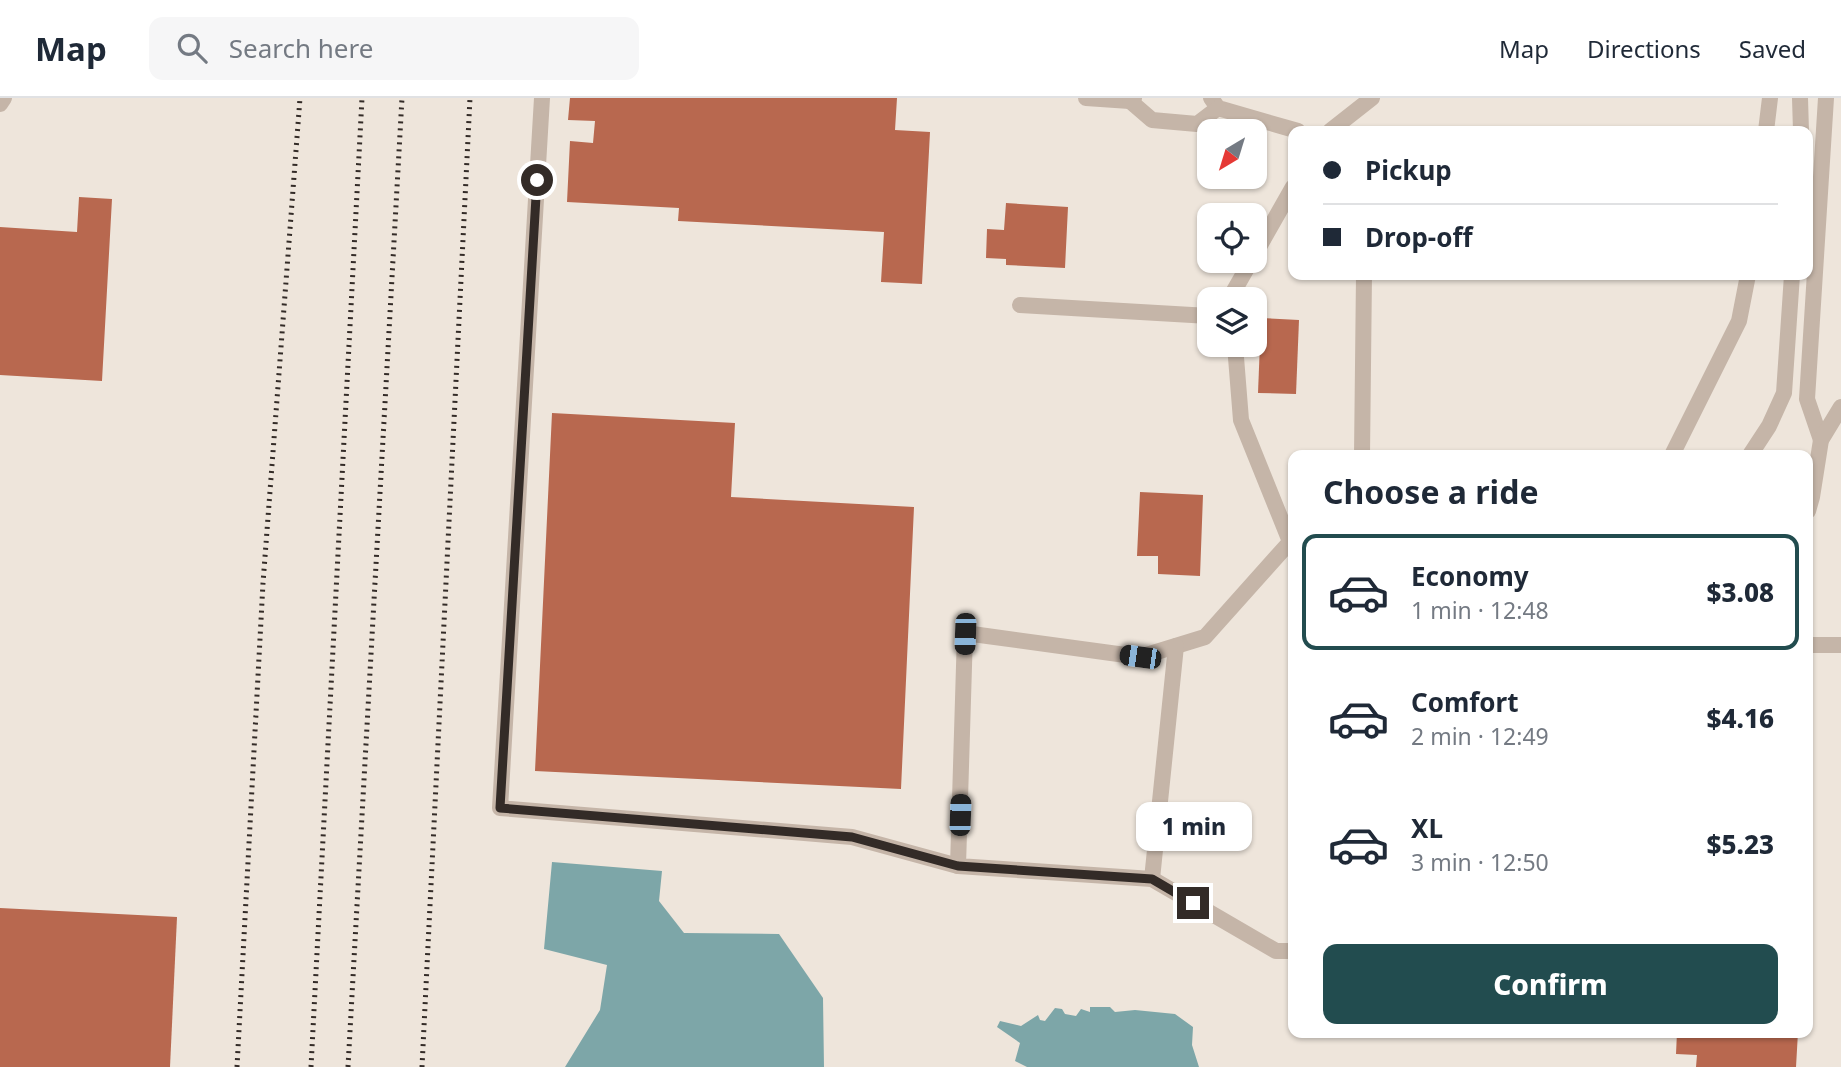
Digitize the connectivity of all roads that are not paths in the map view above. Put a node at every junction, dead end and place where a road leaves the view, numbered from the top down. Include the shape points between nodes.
1 (4, 98) edge
2 (542, 98) edge
3 (1086, 98) edge
4 (1372, 98) edge
5 (1770, 98) edge
6 (1800, 98) edge
7 (1826, 98) edge
8 (1132, 99) edge
9 (1214, 103) edge
10 (0, 104) edge
11 (1336, 126) edge
12 (1767, 126) edge
13 (1801, 126) edge
14 (1288, 128) edge
15 (1288, 196) edge
16 (1267, 233) edge
17 (1364, 280) edge
18 (1747, 280) edge
19 (1792, 280) edge
20 (1020, 305) dead end
21 (1197, 315) edge
22 (1236, 357) edge
23 (1841, 407) edge
24 (1821, 440) junction
25 (1362, 450) edge
26 (1674, 450) edge
27 (1753, 450) edge
28 (1813, 491) edge
29 (1288, 535) edge
30 (1288, 549) edge
31 (1813, 645) edge
32 (1841, 645) edge
33 (1177, 646) junction
34 (958, 866) junction
35 (1152, 879) junction
36 (1288, 951) edge

1 - 10 lane
2 - 34 lane via 500,808 852,837
3 - 8 lane
4 - 11 lane
5 - 12 lane
6 - 13 lane
7 - 24 lane via 1807,399
8 - 9 lane via 1152,120 1197,124
9 - 14 lane
15 - 16 lane
17 - 25 lane
18 - 26 lane via 1739,321
19 - 27 lane via 1784,393
20 - 21 lane
22 - 29 lane via 1241,420
23 - 24 lane
24 - 28 lane
30 - 33 lane via 1205,637
31 - 32 lane
33 - 34 lane via 1140,657 965,634
33 - 35 lane
34 - 35 lane
35 - 36 lane via 1276,951

